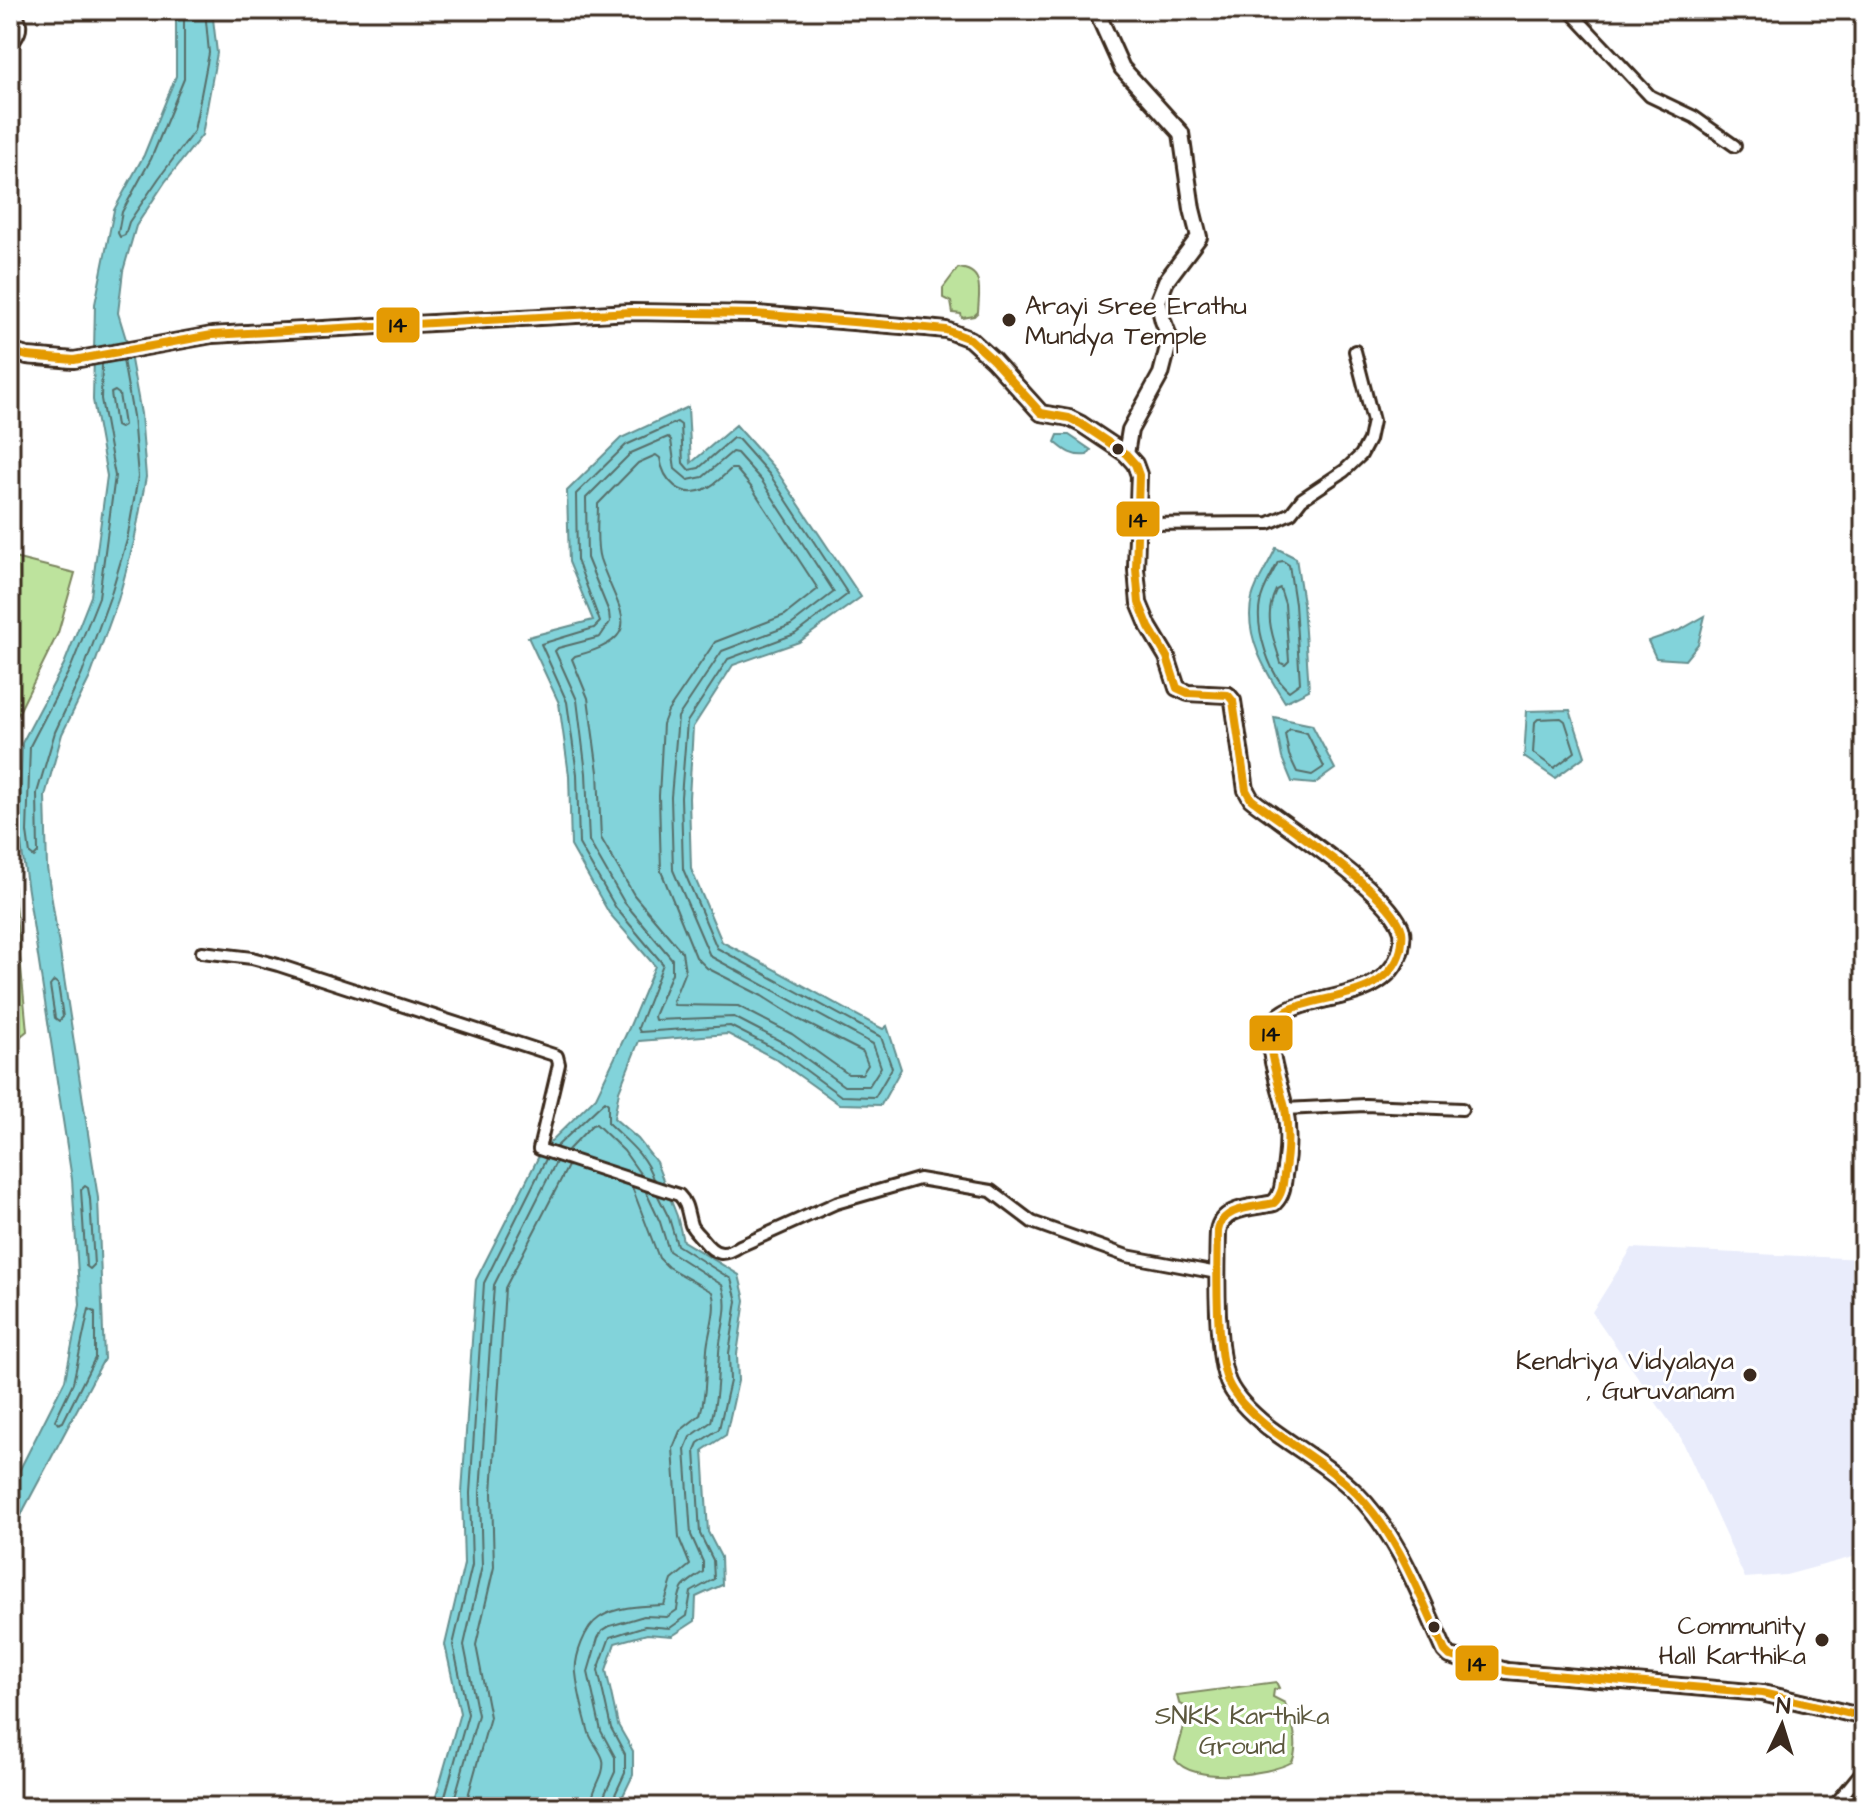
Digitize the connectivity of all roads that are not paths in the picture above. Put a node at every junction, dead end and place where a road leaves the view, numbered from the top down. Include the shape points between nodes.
1 (15, 10) edge
2 (1096, 10) edge
3 (1569, 10) edge
4 (10, 47) edge
5 (1735, 146) dead end
6 (10, 351) edge
7 (1355, 351) dead end
8 (1126, 454) junction
9 (1138, 524) junction
10 (202, 952) dead end
11 (1285, 1109) junction
12 (1462, 1109) dead end
13 (1217, 1273) junction
14 (1864, 1717) edge
15 (1864, 1769) edge
16 (1833, 1807) edge

1 - 4 street via 22,22
2 - 8 main road via 1122,68 1181,133 1199,237 1166,281 1158,301 1170,339 1161,374 1130,430
3 - 5 street via 1650,96 1694,117
6 - 8 main road via 74,360 212,335 631,312 756,314 946,330 970,339 1041,413 1069,418
7 - 9 street via 1373,421 1369,440 1361,455 1291,513 1269,523
8 - 9 main road via 1139,475
9 - 11 main road via 1139,603 1161,642 1177,688 1228,695 1251,799 1368,888 1402,931 1394,966 1377,984 1289,1009 1274,1020 1270,1036
10 - 13 street via 278,965 557,1056 558,1074 539,1149 679,1195 691,1226 719,1254 836,1203 919,1179 991,1191 1032,1222 1127,1256
11 - 12 street
11 - 13 main road via 1288,1144 1281,1193 1274,1203 1224,1217 1218,1231
13 - 14 main road via 1220,1356 1236,1397 1375,1514 1450,1656 1507,1671 1762,1693
15 - 16 street

